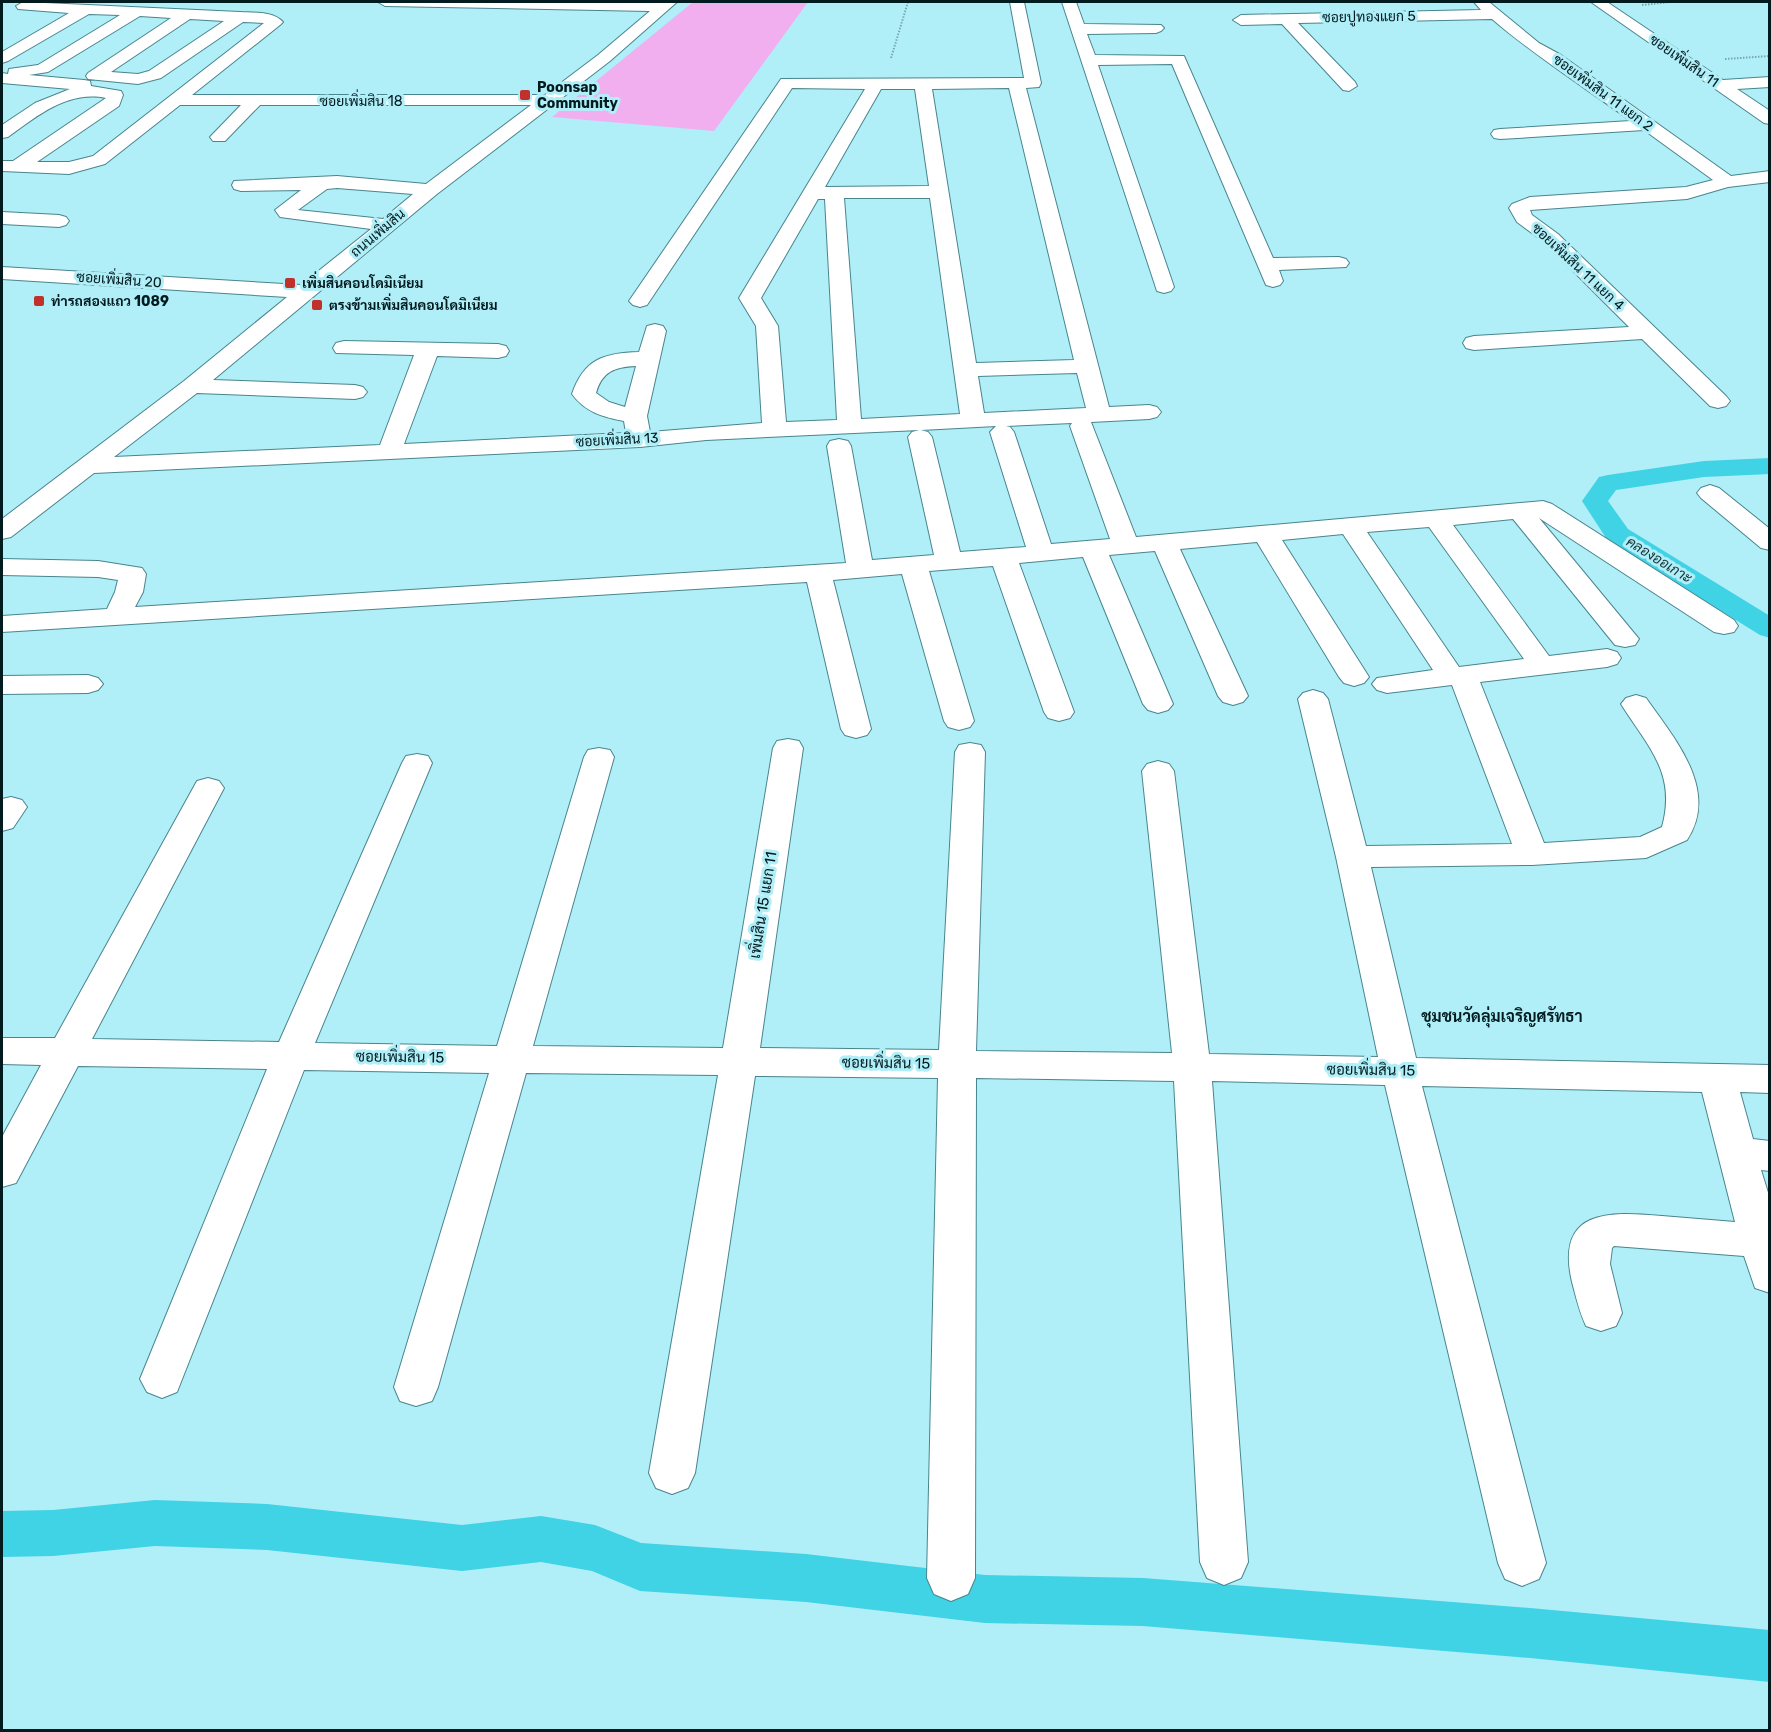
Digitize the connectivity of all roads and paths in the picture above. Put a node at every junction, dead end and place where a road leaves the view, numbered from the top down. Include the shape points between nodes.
1 (385, 2) edge
2 (908, 2) edge
3 (1017, 2) edge
4 (1069, 2) edge
5 (1321, 2) edge
6 (1481, 2) edge
7 (1598, 2) edge
8 (583, 3) edge
9 (666, 4) edge
10 (23, 6) dead end
11 (87, 9) junction
12 (137, 12) junction
13 (187, 14) junction
14 (1496, 14) junction
15 (240, 17) junction
16 (1340, 18) junction
17 (1286, 19) junction
18 (1241, 20) dead end
19 (1156, 28) dead end
20 (1078, 29) junction
21 (2, 58) edge
22 (891, 58) dead end
23 (1089, 60) junction
24 (2, 71) edge
25 (2, 78) edge
26 (1770, 82) edge
27 (1016, 83) junction
28 (876, 84) junction
29 (923, 84) junction
30 (1719, 85) junction
31 (1349, 86) dead end
32 (125, 87) junction
33 (2, 88) edge
34 (2, 93) edge
35 (175, 95) junction
36 (546, 100) junction
37 (254, 102) junction
38 (1770, 119) edge
39 (1647, 125) junction
40 (2, 133) edge
41 (1500, 134) dead end
42 (219, 137) dead end
43 (10, 166) edge
44 (1770, 176) edge
45 (1727, 182) junction
46 (241, 184) dead end
47 (322, 184) junction
48 (430, 190) junction
49 (939, 192) junction
50 (811, 193) junction
51 (834, 193) junction
52 (2, 218) edge
53 (59, 221) dead end
54 (387, 225) junction
55 (1339, 263) dead end
56 (2, 273) edge
57 (1164, 287) dead end
58 (308, 292) junction
59 (640, 301) dead end
60 (655, 331) dead end
61 (1648, 332) junction
62 (1473, 343) dead end
63 (344, 348) dead end
64 (428, 349) junction
65 (498, 351) dead end
66 (648, 359) junction
67 (1087, 366) junction
68 (965, 370) junction
69 (192, 386) junction
70 (355, 392) dead end
71 (1718, 401) dead end
72 (1149, 412) dead end
73 (972, 414) dead end
74 (635, 416) junction
75 (849, 420) dead end
76 (774, 424) dead end
77 (1002, 432) dead end
78 (920, 436) dead end
79 (640, 440) junction
80 (839, 446) dead end
81 (389, 452) junction
82 (85, 466) junction
83 (1710, 493) dead end
84 (1520, 512) junction
85 (1436, 519) junction
86 (1350, 526) junction
87 (2, 531) edge
88 (1265, 534) junction
89 (1164, 542) junction
90 (1770, 542) edge
91 (1126, 546) junction
92 (1093, 549) junction
93 (1041, 553) junction
94 (1003, 557) junction
95 (948, 561) junction
96 (913, 564) junction
97 (2, 567) edge
98 (860, 569) junction
99 (818, 573) junction
100 (116, 618) junction
101 (2, 624) edge
102 (1724, 626) dead end
103 (1536, 655) dead end
104 (1354, 677) dead end
105 (1460, 679) junction
106 (88, 684) dead end
107 (2, 685) edge
108 (1397, 691) dead end
109 (1233, 696) dead end
110 (1313, 699) dead end
111 (1158, 704) dead end
112 (1636, 704) dead end
113 (1059, 712) dead end
114 (856, 729) dead end
115 (788, 748) dead end
116 (599, 757) dead end
117 (417, 763) dead end
118 (1158, 771) dead end
119 (208, 788) dead end
120 (1532, 854) junction
121 (1352, 856) junction
122 (2, 1051) edge
123 (67, 1052) junction
124 (291, 1056) junction
125 (512, 1058) junction
126 (739, 1062) junction
127 (957, 1064) junction
128 (1192, 1066) junction
129 (1400, 1071) junction
130 (1717, 1077) junction
131 (1770, 1079) edge
132 (1754, 1154) edge
133 (2, 1172) edge
134 (1766, 1259) edge
135 (1601, 1313) dead end
136 (162, 1379) dead end
137 (416, 1387) dead end
138 (672, 1473) dead end
139 (1224, 1562) dead end
140 (1522, 1563) dead end
141 (951, 1578) dead end

1 - 8 street
2 - 22 path
3 - 27 street via 1033,83
4 - 20 street
5 - 16 street
6 - 14 street, ซอยเพิ่มสิน 11 แยก 2
7 - 30 street, ซอยเพิ่มสิน 11
8 - 9 street
9 - 36 street, ถนนเพิ่มสิน
10 - 11 street
11 - 12 street
11 - 21 street
12 - 13 street
12 - 24 street via 42,69
13 - 15 street
13 - 32 street via 94,76
14 - 16 street, ซอยปูทองแยก 5 via 1362,24
14 - 39 street, ซอยเพิ่มสิน 11 แยก 2 via 1533,46
15 - 32 street via 155,75
15 - 35 street via 275,22
16 - 17 street, ซอยปูทองแยก 5
17 - 18 street, ซอยปูทองแยก 5
17 - 31 street
19 - 20 street
20 - 23 street
23 - 55 street via 1178,59 1269,273
23 - 57 street
25 - 32 street
26 - 30 street
27 - 29 street
27 - 67 street
28 - 29 street
28 - 50 street
28 - 59 street via 787,83
29 - 49 street
30 - 38 street, ซอยเพิ่มสิน 11
32 - 35 street, ซอยเพิ่มสิน 18
32 - 40 street via 65,93
32 - 43 street via 113,102
33 - 34 street
35 - 37 street, ซอยเพิ่มสิน 18
35 - 43 street via 91,163 69,168
36 - 37 street, ซอยเพิ่มสิน 18
36 - 48 street, ถนนเพิ่มสิน
37 - 42 street
39 - 41 street
39 - 45 street, ซอยเพิ่มสิน 11 แยก 2
44 - 45 street, ซอยเพิ่มสิน 11 แยก 4
45 - 61 street, ซอยเพิ่มสิน 11 แยก 4 via 1687,193 1530,203 1519,208 1524,218 1551,238
46 - 47 street
47 - 48 street via 352,182
47 - 54 street via 288,206 286,213
48 - 54 street, ถนนเพิ่มสิน
49 - 51 street
49 - 68 street
50 - 51 street
50 - 76 street via 750,298 766,326
51 - 75 street
52 - 53 street
54 - 58 street, ถนนเพิ่มสิน
56 - 58 street, ซอยเพิ่มสิน 20
58 - 69 street, ถนนเพิ่มสิน
60 - 66 street
61 - 62 street
61 - 71 street, ซอยเพิ่มสิน 11 แยก 4
63 - 64 street
64 - 65 street
64 - 81 street
66 - 74 street
66 - 74 street via 608,362 587,380 584,394 592,403
67 - 68 street
67 - 91 street via 1089,416
68 - 73 street
69 - 70 street
69 - 82 street, ถนนเพิ่มสิน
72 - 79 street, ซอยเพิ่มสิน 13 via 706,433
74 - 79 street
77 - 93 street
78 - 95 street
79 - 81 street, ซอยเพิ่มสิน 13
80 - 98 street
81 - 82 street, ซอยเพิ่มสิน 13
82 - 87 street, ถนนเพิ่มสิน
83 - 90 street
84 - 85 street
84 - 102 street via 1543,508
84 - 105 street via 1616,649
85 - 86 street
85 - 103 street
86 - 88 street
86 - 105 street
88 - 89 street
88 - 104 street
89 - 91 street
89 - 109 street
91 - 92 street
92 - 93 street
92 - 111 street
93 - 94 street
94 - 95 street
94 - 113 street
95 - 96 street
96 - 98 street
96 - 127 street via 965,736
97 - 100 street via 98,569 133,574
98 - 99 street
99 - 100 street
99 - 114 street
100 - 101 street
105 - 108 street
105 - 120 street
106 - 107 street
110 - 121 street
112 - 120 street via 1678,772 1683,788 1683,808 1676,833 1646,847
115 - 126 street, เพิ่มสิน 15 แยก 11
116 - 125 street
117 - 124 street
118 - 128 street
119 - 123 street
120 - 121 street
121 - 129 street
122 - 123 street, ซอยเพิ่มสิน 15
123 - 124 street, ซอยเพิ่มสิน 15
123 - 133 street
124 - 125 street, ซอยเพิ่มสิน 15
124 - 136 street
125 - 126 street, ซอยเพิ่มสิน 15
125 - 137 street
126 - 127 street, ซอยเพิ่มสิน 15
126 - 138 street, เพิ่มสิน 15 แยก 11
127 - 128 street, ซอยเพิ่มสิน 15
127 - 141 street
128 - 129 street, ซอยเพิ่มสิน 15
128 - 139 street
129 - 130 street, ซอยเพิ่มสิน 15
129 - 140 street
130 - 131 street, ซอยเพิ่มสิน 15
130 - 132 street
132 - 134 street
134 - 135 street via 1626,1228 1605,1230 1593,1241 1589,1264

